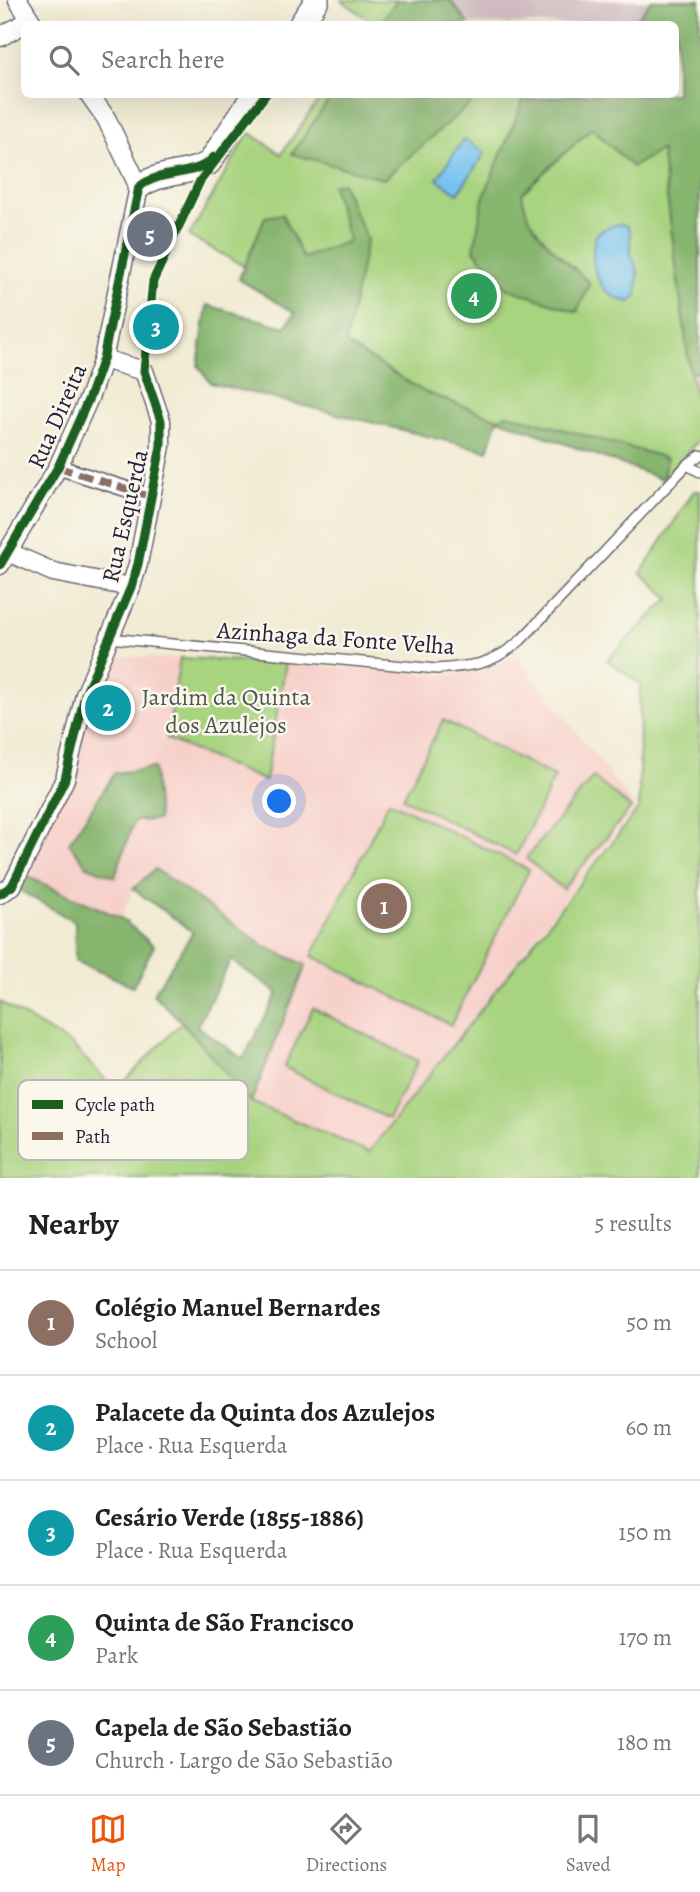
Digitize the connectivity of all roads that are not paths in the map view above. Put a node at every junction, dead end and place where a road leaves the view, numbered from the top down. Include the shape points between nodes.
1 (18, 0) edge
2 (317, 0) edge
3 (30, 21) edge
4 (303, 21) edge
5 (21, 28) edge
6 (0, 37) edge
7 (92, 98) edge
8 (251, 98) edge
9 (139, 187) junction
10 (103, 359) junction
11 (700, 455) edge
12 (687, 464) junction
13 (58, 467) junction
14 (700, 472) edge
15 (151, 497) junction
16 (4, 558) edge
17 (131, 587) junction
18 (109, 638) junction
19 (0, 894) edge

1 - 3 street
2 - 4 street
5 - 6 street
7 - 9 street
8 - 9 street via 215,156 201,168 156,176
9 - 10 street, Rua Direita
10 - 13 street, Rua Direita
10 - 15 street, Rua Esquerda via 144,371 154,394 162,421
11 - 12 lane, Azinhaga da Fonte Velha
12 - 14 lane
12 - 18 lane, Azinhaga da Fonte Velha via 521,640 503,656 481,665 437,669
13 - 15 street
13 - 16 street, Rua Direita
15 - 17 street, Rua Esquerda
16 - 17 street
17 - 18 street, Rua Esquerda
18 - 19 street, Rua Esquerda via 85,695 65,779 12,886

